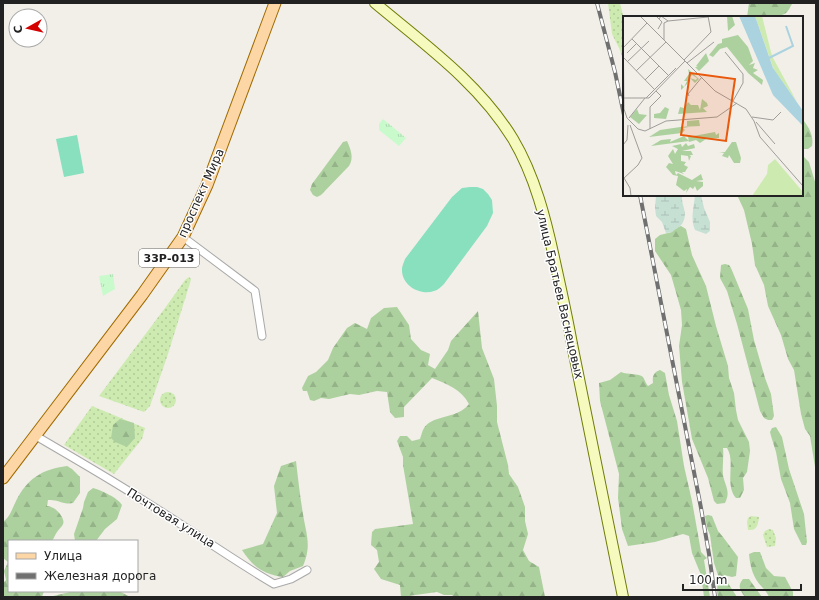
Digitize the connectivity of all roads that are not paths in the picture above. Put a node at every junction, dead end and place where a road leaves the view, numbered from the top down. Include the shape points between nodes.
1 (275, 3) edge
2 (375, 3) edge
3 (183, 237) junction
4 (262, 336) dead end
5 (36, 436) junction
6 (3, 478) edge
7 (306, 570) dead end
8 (623, 597) edge

1 - 3 main road, проспект Мира / 33Р-013 via 207,185
2 - 8 main road, улица Братьев Васнецовых via 475,89 508,132 529,172 546,223 559,278
3 - 4 street via 255,291
3 - 5 main road, проспект Мира / 33Р-013
5 - 6 main road, проспект Мира / 33Р-013
5 - 7 street, Почтовая улица via 139,497 274,584 291,580

